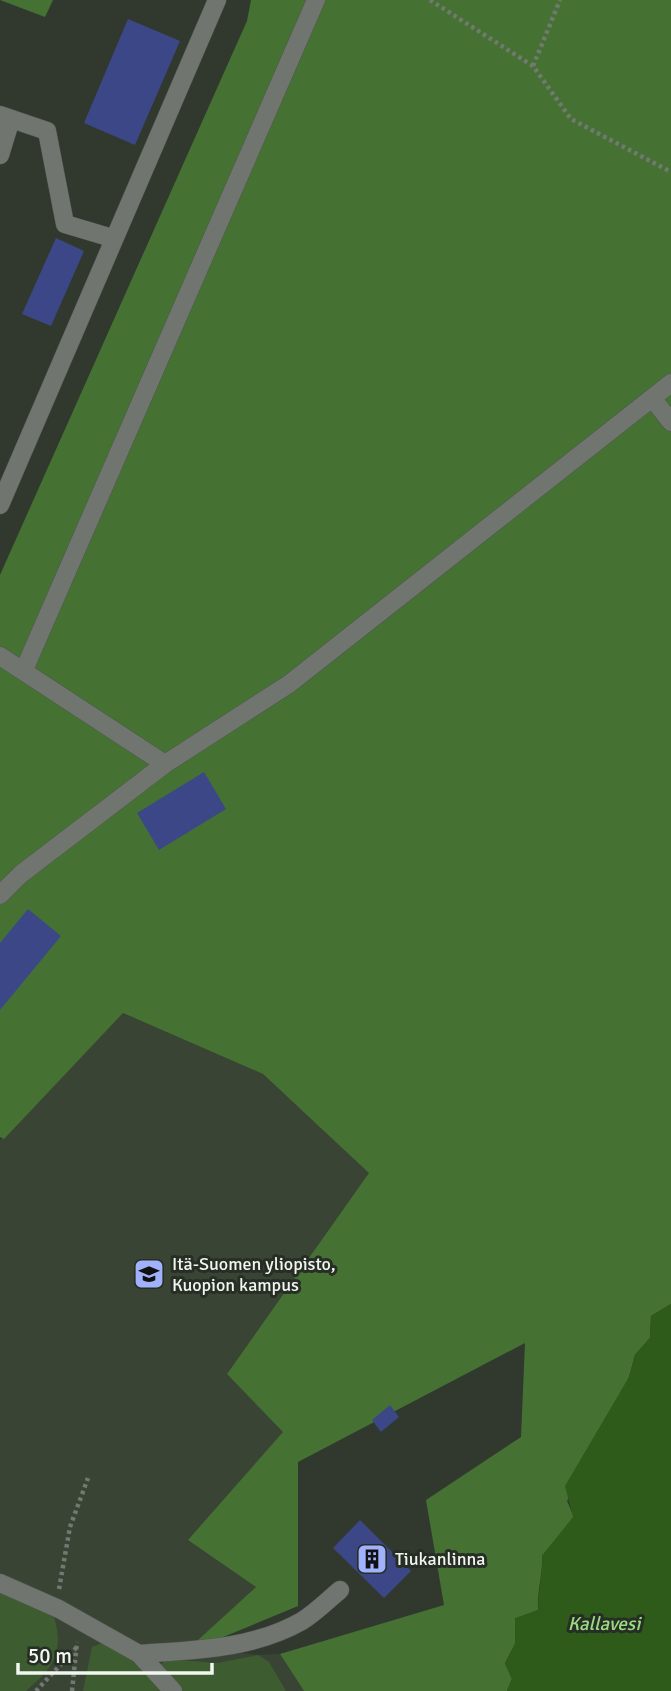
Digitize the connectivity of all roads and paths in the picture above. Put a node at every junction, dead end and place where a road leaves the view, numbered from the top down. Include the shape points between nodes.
1 (217, 0) edge
2 (316, 0) edge
3 (430, 0) edge
4 (560, 0) edge
5 (533, 66) junction
6 (5, 117) edge
7 (0, 155) edge
8 (671, 172) edge
9 (112, 239) junction
10 (671, 383) edge
11 (652, 398) junction
12 (671, 422) edge
13 (0, 505) edge
14 (0, 656) edge
15 (24, 670) junction
16 (165, 764) junction
17 (0, 895) edge
18 (88, 1478) dead end
19 (0, 1583) edge
20 (340, 1590) dead end
21 (56, 1608) junction
22 (78, 1620) junction
23 (77, 1647) junction
24 (139, 1654) junction
25 (36, 1691) edge
26 (72, 1691) edge
27 (173, 1691) edge

1 - 9 street
2 - 15 street
3 - 5 path
4 - 5 path
5 - 8 path via 571,119
6 - 7 street
6 - 9 street via 47,131 65,224
9 - 13 street
10 - 11 street
11 - 12 street
11 - 16 street via 289,684
14 - 15 street
15 - 16 street
16 - 17 street
18 - 21 path via 71,1527
19 - 21 street
20 - 24 street via 304,1620 266,1638 210,1649
21 - 22 street
22 - 23 path
22 - 24 street
23 - 25 path
23 - 26 path
24 - 27 street

